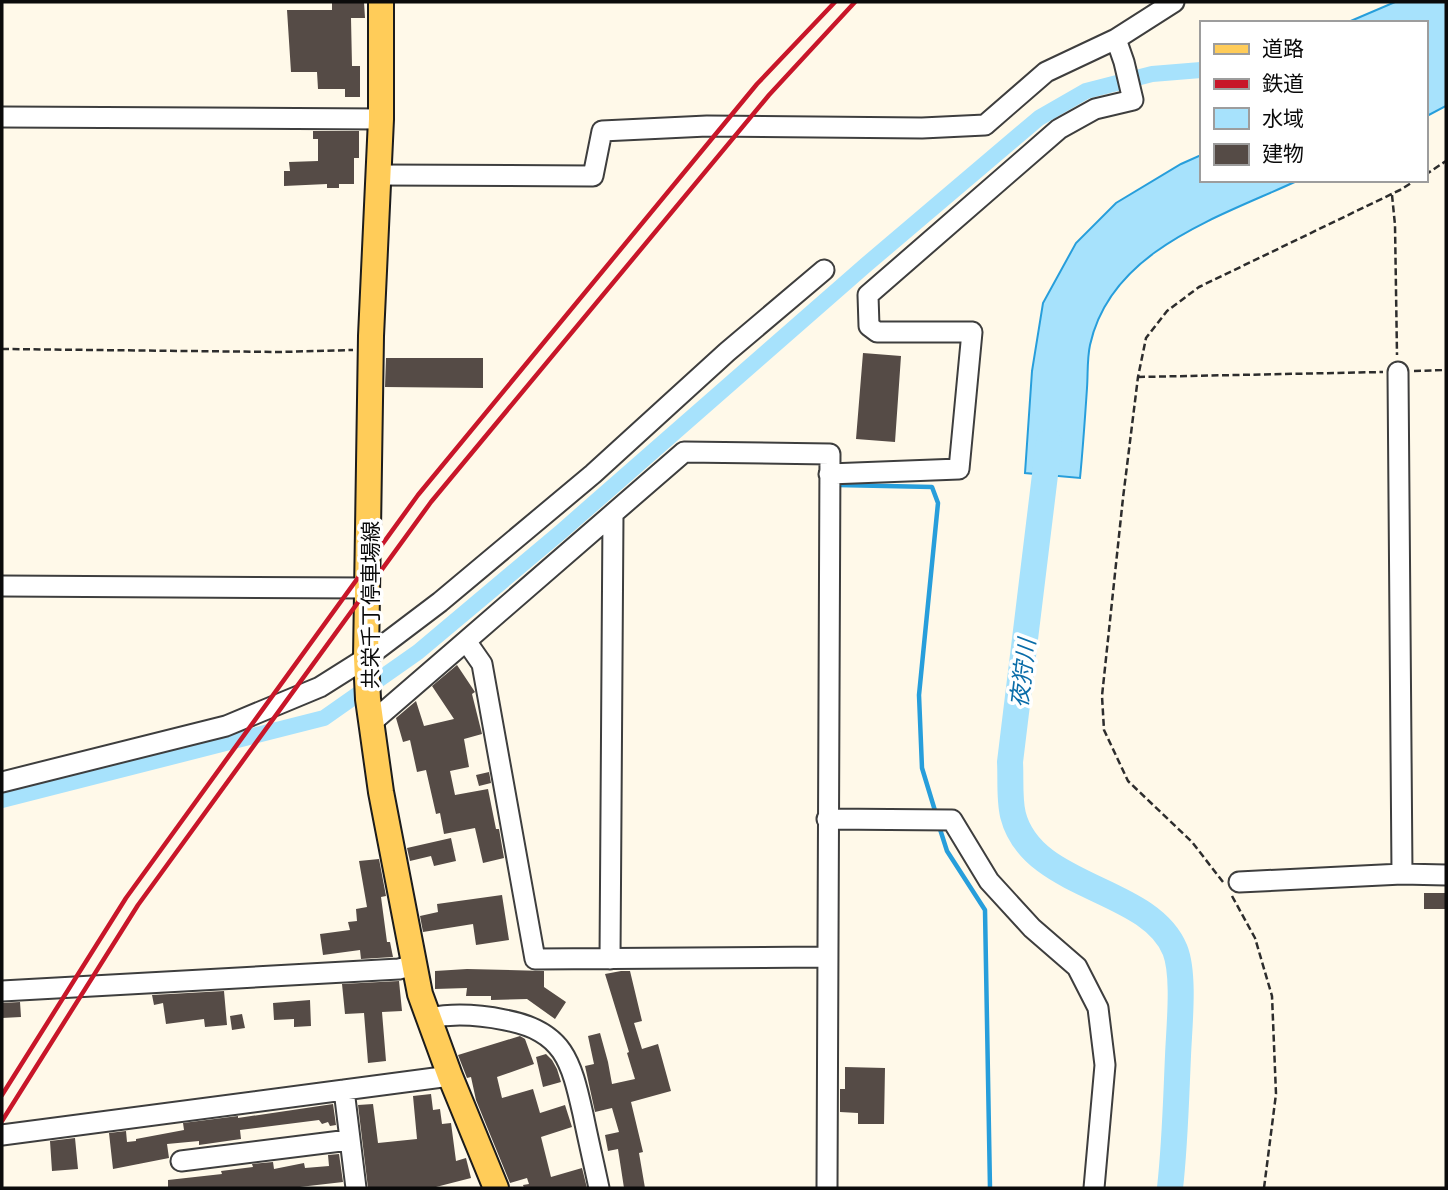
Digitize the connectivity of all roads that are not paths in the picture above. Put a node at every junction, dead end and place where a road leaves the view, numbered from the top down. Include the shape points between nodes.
1 (381, 2) edge
2 (1174, 2) edge
3 (1116, 39) junction
4 (2, 117) edge
5 (381, 119) junction
6 (378, 175) junction
7 (824, 270) dead end
8 (1398, 372) road end
9 (830, 474) junction
10 (613, 513) junction
11 (2, 586) edge
12 (367, 588) junction
13 (466, 641) junction
14 (366, 658) junction
15 (369, 711) junction
16 (2, 782) edge
17 (827, 819) junction
18 (1402, 874) junction
19 (1446, 875) edge
20 (1239, 882) dead end
21 (827, 957) junction
22 (610, 958) junction
23 (415, 965) junction
24 (2, 991) edge
25 (430, 1018) junction
26 (450, 1076) junction
27 (344, 1090) junction
28 (2, 1135) edge
29 (349, 1140) junction
30 (181, 1161) dead end
31 (356, 1188) edge
32 (496, 1188) edge
33 (599, 1188) edge
34 (827, 1188) edge
35 (1094, 1188) edge

1 - 5 main road, 共栄千丁停車場線
2 - 3 street
3 - 6 street via 1046,72 985,125 602,131 593,176
3 - 9 street via 1133,100 1095,109 1059,129 869,295 869,327 877,332 972,332 959,469
4 - 5 street
5 - 6 main road, 共栄千丁停車場線
6 - 12 main road, 共栄千丁停車場線
7 - 14 street via 584,482
8 - 18 street
9 - 10 street via 830,454 684,453
9 - 17 street
10 - 13 street
10 - 22 street
11 - 12 street
12 - 14 main road, 共栄千丁停車場線
13 - 15 street
13 - 22 street via 482,664 535,959
14 - 15 main road, 共栄千丁停車場線
14 - 16 street via 320,687 226,726
15 - 23 main road, 共栄千丁停車場線
17 - 21 street
17 - 35 street via 952,820 989,881 1032,929 1077,967 1098,1008 1105,1066
18 - 19 street
18 - 20 street
21 - 22 street
21 - 34 street
23 - 24 street
23 - 25 main road, 共栄千丁停車場線 via 419,994
25 - 26 main road, 共栄千丁停車場線
25 - 33 street via 480,1016 521,1023 540,1030 561,1049 573,1070
26 - 27 street
26 - 32 main road, 共栄千丁停車場線
27 - 28 street
27 - 29 street
29 - 30 street
29 - 31 street

